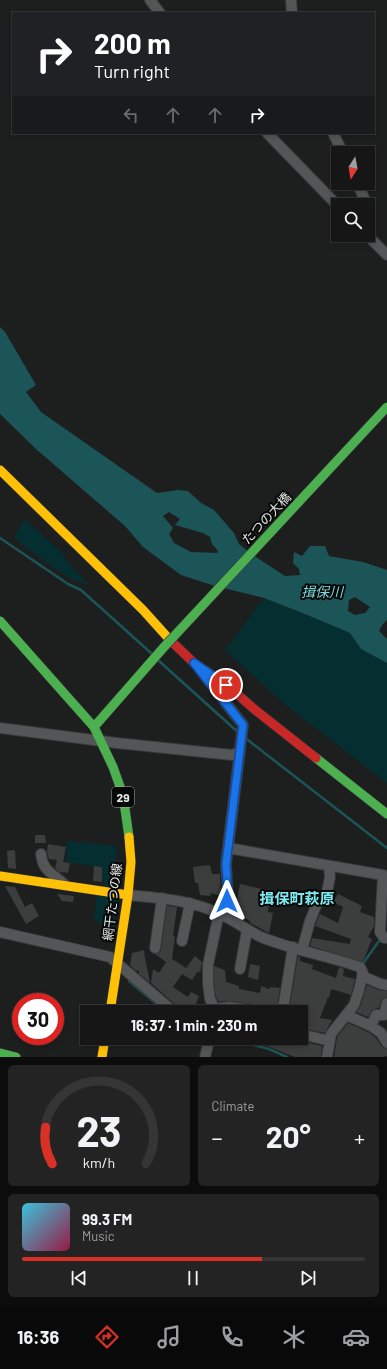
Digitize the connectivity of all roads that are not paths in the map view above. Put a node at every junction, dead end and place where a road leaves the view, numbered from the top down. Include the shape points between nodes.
1 (150, 0) edge
2 (291, 0) edge
3 (159, 12) edge
4 (292, 12) edge
5 (268, 134) edge
6 (334, 134) edge
7 (340, 146) edge
8 (331, 199) edge
9 (374, 242) edge
10 (387, 254) edge
11 (387, 407) edge
12 (0, 470) edge
13 (0, 621) edge
14 (194, 663) junction
15 (94, 727) junction
16 (0, 728) edge
17 (100, 741) junction
18 (239, 752) junction
19 (387, 814) edge
20 (228, 848) junction
21 (41, 854) dead end
22 (329, 866) junction
23 (0, 876) edge
24 (66, 886) junction
25 (128, 895) junction
26 (162, 898) junction
27 (190, 903) junction
28 (220, 914) junction
29 (248, 930) junction
30 (0, 932) edge
31 (387, 938) edge
32 (182, 942) dead end
33 (154, 948) dead end
34 (298, 949) junction
35 (117, 964) junction
36 (240, 969) dead end
37 (362, 976) junction
38 (387, 985) edge
39 (387, 1002) edge
40 (111, 1005) edge
41 (166, 1005) edge
42 (213, 1005) edge
43 (283, 1005) edge
44 (346, 1015) junction
45 (371, 1026) junction
46 (308, 1036) edge
47 (330, 1041) junction
48 (387, 1043) edge
49 (104, 1045) edge
50 (206, 1045) edge
51 (0, 1053) edge
52 (16, 1057) edge
53 (102, 1057) edge
54 (205, 1057) edge
55 (327, 1057) edge

1 - 3 street
2 - 4 street
5 - 8 street
6 - 7 street
9 - 10 street
11 - 15 street, たつの大橋, bridge via 164,647
12 - 14 street
13 - 15 street, 網干たつの線 / 29
14 - 18 street via 243,725
14 - 19 street via 226,685
15 - 17 street, 網干たつの線 / 29
16 - 17 street
17 - 18 street via 232,756
17 - 25 street, 網干たつの線 / 29 via 123,794 131,862
18 - 20 street
20 - 22 street
20 - 28 street via 228,895 226,906
21 - 24 street via 42,863
22 - 31 street via 383,875 380,932
22 - 34 street via 327,892 316,906
23 - 24 street
24 - 25 street
25 - 26 street
25 - 35 street, 網干たつの線 / 29
26 - 27 street
26 - 33 street
27 - 28 street
27 - 32 street
28 - 29 street
28 - 42 street via 208,965 209,994
29 - 34 street
29 - 36 street
30 - 35 street via 110,958
34 - 37 street via 360,967
34 - 43 street
35 - 40 street, 網干たつの線 / 29
35 - 41 street
37 - 38 street
37 - 44 street via 354,1005
39 - 45 street via 384,1015 376,1014
44 - 45 street
44 - 47 street via 331,1034
45 - 48 street via 381,1033
46 - 47 street
47 - 55 street
49 - 53 street
50 - 54 street
51 - 52 street

